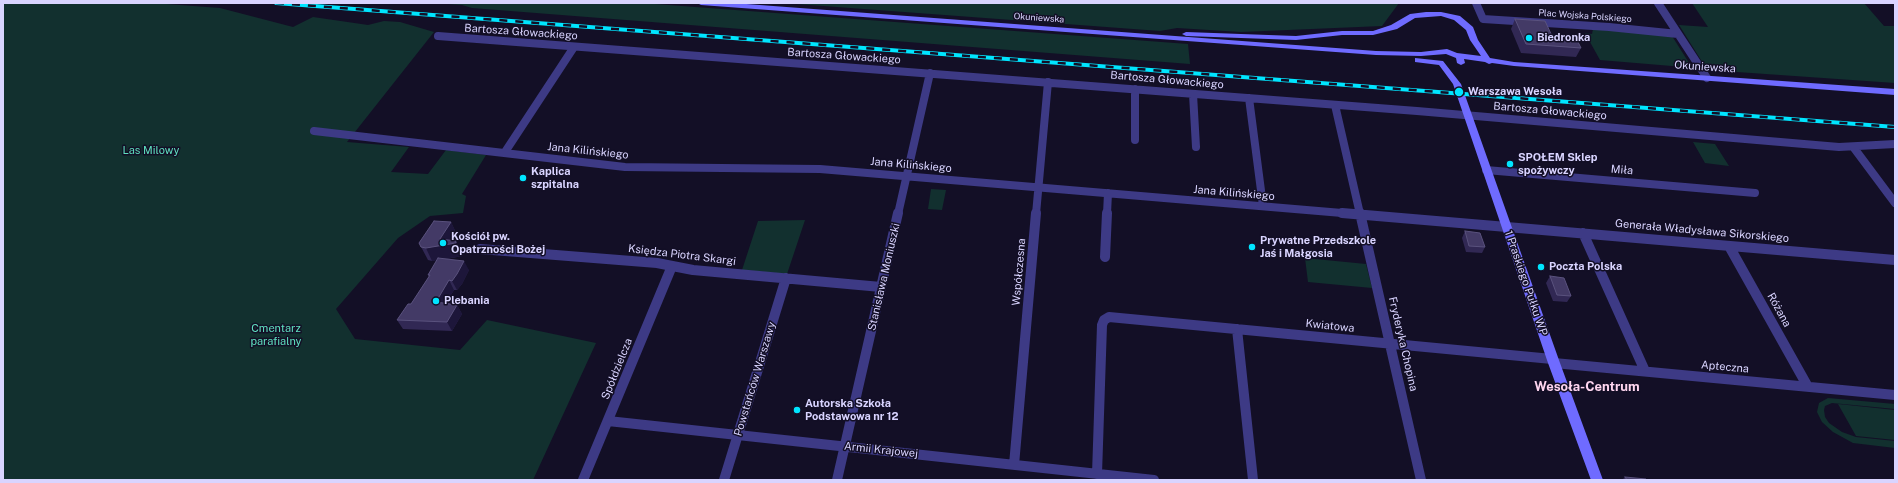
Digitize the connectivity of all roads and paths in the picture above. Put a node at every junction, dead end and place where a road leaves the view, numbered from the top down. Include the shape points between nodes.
1 (701, 3) edge
2 (1476, 3) edge
3 (1658, 3) edge
4 (1678, 34) junction
5 (438, 36) dead end
6 (1164, 38) junction
7 (574, 47) junction
8 (1376, 54) junction
9 (1436, 54) junction
10 (1457, 55) junction
11 (1489, 62) junction
12 (1442, 64) junction
13 (1459, 64) junction
14 (930, 73) junction
15 (1707, 78) junction
16 (1048, 82) junction
17 (1457, 84) junction
18 (1135, 89) junction
19 (1895, 92) edge
20 (1192, 94) junction
21 (1250, 98) junction
22 (1335, 105) junction
23 (1467, 115) junction
24 (314, 131) dead end
25 (1135, 140) dead end
26 (1895, 144) edge
27 (1196, 147) dead end
28 (1854, 148) junction
29 (505, 152) junction
30 (1486, 170) junction
31 (907, 176) junction
32 (1039, 187) junction
33 (1108, 193) junction
34 (1756, 193) dead end
35 (1895, 203) edge
36 (1263, 206) junction
37 (1360, 214) junction
38 (1506, 227) junction
39 (1583, 233) junction
40 (1729, 246) junction
41 (480, 248) dead end
42 (1105, 257) dead end
43 (1895, 260) edge
44 (672, 266) junction
45 (786, 278) junction
46 (881, 287) junction
47 (1237, 329) junction
48 (1391, 344) junction
49 (1553, 361) junction
50 (1644, 371) junction
51 (1808, 387) junction
52 (1895, 395) edge
53 (608, 421) junction
54 (738, 435) junction
55 (844, 446) junction
56 (1014, 465) junction
57 (1097, 474) junction
58 (583, 480) edge
59 (724, 480) edge
60 (837, 480) edge
61 (1154, 480) edge
62 (1253, 480) edge
63 (1421, 480) edge
64 (1597, 480) edge

1 - 6 main road, Okuniewska
2 - 4 street, Plac Wojska Polskiego via 1483,19 1616,27
3 - 4 street
4 - 15 street
5 - 7 street, Bartosza Głowackiego
6 - 8 main road, Okuniewska
6 - 11 main road via 1190,33 1296,38 1373,32 1391,28 1413,16 1435,14 1452,16 1465,24
7 - 14 street, Bartosza Głowackiego
7 - 29 street
8 - 9 main road, Okuniewska
8 - 12 main road, Okuniewska
9 - 10 main road, Okuniewska via 1443,51
9 - 12 main road, 1 Praskiego Pułku WP via 1436,59
10 - 11 main road, Okuniewska
10 - 13 main road via 1461,59
11 - 13 main road, Okuniewska
11 - 15 main road, Okuniewska
12 - 13 main road, Okuniewska
12 - 17 main road, 1 Praskiego Pułku WP
13 - 17 main road, 1 Praskiego Pułku WP
14 - 16 street, Bartosza Głowackiego
14 - 31 street, Stanisława Moniuszki
15 - 19 main road, Okuniewska
16 - 18 street, Bartosza Głowackiego
16 - 32 street, Współczesna
17 - 23 main road, 1 Praskiego Pułku WP
18 - 20 street, Bartosza Głowackiego
18 - 25 street
20 - 21 street, Bartosza Głowackiego
20 - 27 street
21 - 22 street, Bartosza Głowackiego
21 - 36 street
22 - 23 street, Bartosza Głowackiego
22 - 37 street, Fryderyka Chopina
23 - 28 street, Bartosza Głowackiego
23 - 30 main road, 1 Praskiego Pułku WP
24 - 29 street, Jana Kilińskiego
26 - 28 street, Bartosza Głowackiego
28 - 35 street
29 - 31 street, Jana Kilińskiego via 625,167 820,169
30 - 34 street, Miła
30 - 38 main road, 1 Praskiego Pułku WP
31 - 32 street, Jana Kilińskiego
31 - 46 street, Stanisława Moniuszki
32 - 33 street, Jana Kilińskiego
32 - 56 street, Współczesna
33 - 36 street, Jana Kilińskiego
33 - 42 street
36 - 37 street, Jana Kilińskiego
37 - 38 street, Jana Kilińskiego
37 - 48 street, Fryderyka Chopina
38 - 39 street, Generała Władysława Sikorskiego
38 - 49 main road, 1 Praskiego Pułku WP
39 - 40 street, Generała Władysława Sikorskiego
39 - 50 street
40 - 43 street, Generała Władysława Sikorskiego
40 - 51 street, Różana
41 - 44 street, Księdza Piotra Skargi
44 - 45 street, Księdza Piotra Skargi
44 - 53 street, Spółdzielcza
45 - 46 street, Księdza Piotra Skargi
45 - 54 street, Powstańców Warszawy
46 - 55 street, Stanisława Moniuszki
47 - 48 street, Kwiatowa
47 - 57 street, Kwiatowa via 1115,316 1106,319 1102,325
47 - 62 street
48 - 49 street, Kwiatowa
48 - 63 street, Fryderyka Chopina
49 - 50 street, Apteczna
49 - 64 main road, 1 Praskiego Pułku WP
50 - 51 street, Apteczna
51 - 52 street, Apteczna
53 - 54 street, Armii Krajowej
53 - 58 street, Spółdzielcza
54 - 55 street, Armii Krajowej
54 - 59 street, Powstańców Warszawy
55 - 56 street, Armii Krajowej
55 - 60 street, Stanisława Moniuszki
56 - 57 street, Armii Krajowej
57 - 61 street, Armii Krajowej

